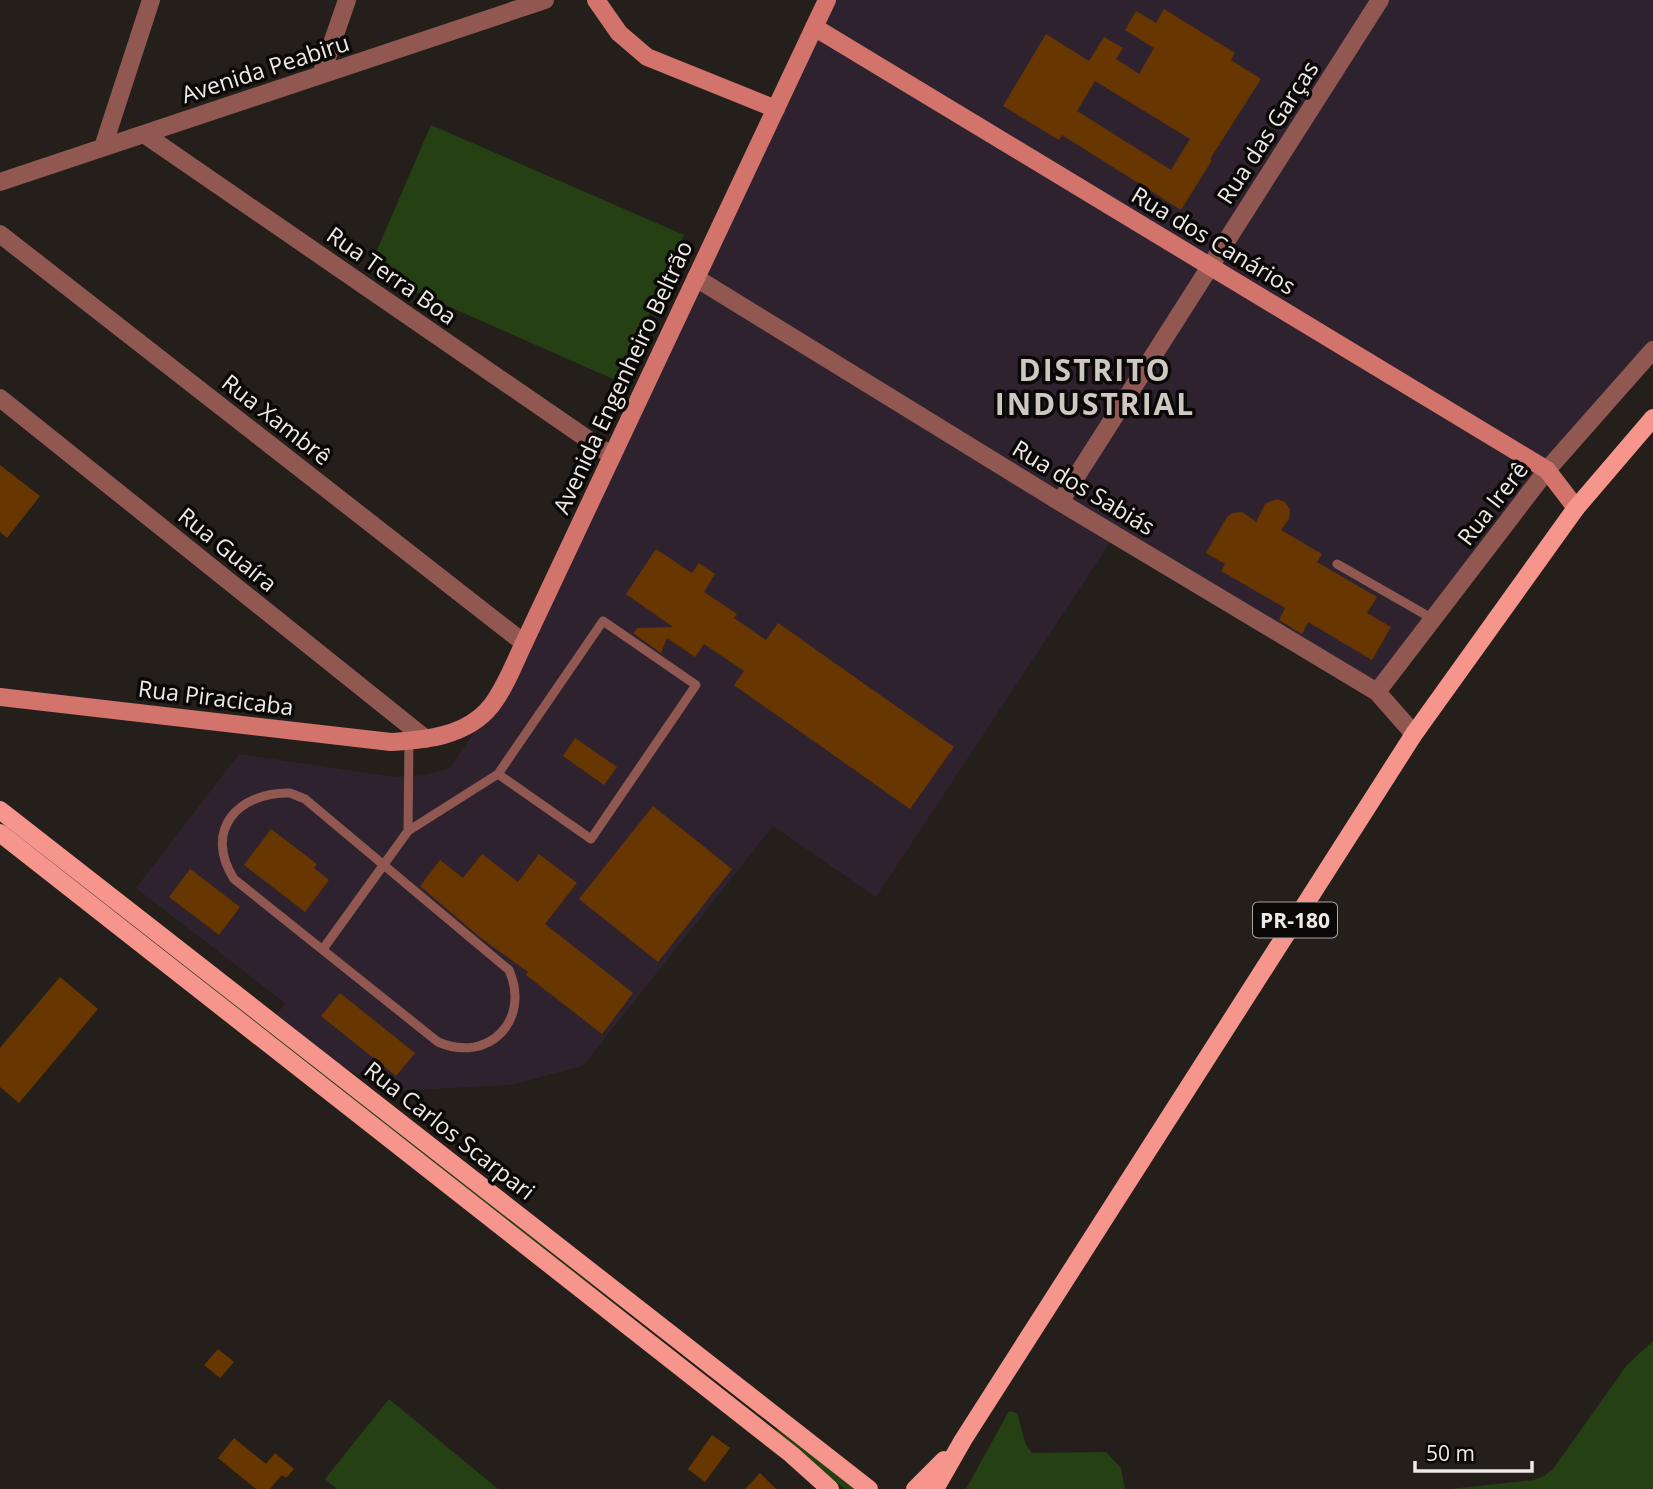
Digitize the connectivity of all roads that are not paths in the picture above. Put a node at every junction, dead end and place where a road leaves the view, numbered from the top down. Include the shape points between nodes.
1 (151, 0) edge
2 (347, 0) edge
3 (545, 0) edge
4 (596, 0) edge
5 (827, 0) edge
6 (1380, 0) edge
7 (814, 27) junction
8 (321, 75) junction
9 (776, 110) junction
10 (144, 134) junction
11 (103, 147) junction
12 (0, 182) edge
13 (0, 234) edge
14 (1210, 267) junction
15 (696, 278) junction
16 (1653, 350) edge
17 (0, 398) edge
18 (1653, 418) edge
19 (612, 456) junction
20 (1547, 470) junction
21 (1060, 502) junction
22 (1576, 508) junction
23 (1337, 564) dead end
24 (1433, 619) junction
25 (524, 643) junction
26 (1377, 692) junction
27 (0, 696) edge
28 (1413, 734) junction
29 (418, 740) junction
30 (498, 774) junction
31 (0, 810) edge
32 (408, 831) junction
33 (0, 833) edge
34 (384, 865) junction
35 (74, 868) junction
36 (63, 882) junction
37 (323, 949) junction
38 (776, 1416) junction
39 (764, 1432) junction
40 (963, 1440) junction
41 (830, 1489) edge
42 (869, 1489) edge
43 (915, 1489) edge
44 (935, 1489) edge
45 (947, 1489) edge

1 - 11 street
2 - 8 street
3 - 8 street, Avenida Peabiru
4 - 9 street via 619,33 647,57
5 - 7 street, Avenida Engenheiro Beltrão
6 - 14 street, Rua das Garças
7 - 9 street, Avenida Engenheiro Beltrão
7 - 14 street, Rua dos Canários
8 - 10 street, Avenida Peabiru
9 - 15 street, Avenida Engenheiro Beltrão
10 - 11 street, Avenida Peabiru
10 - 19 street, Rua Terra Boa
11 - 12 street, Avenida Peabiru
13 - 25 street, Rua Xambrê
14 - 20 street, Rua dos Canários
14 - 21 street, Rua das Garças
15 - 19 street, Avenida Engenheiro Beltrão
15 - 21 street, Rua dos Sabiás
16 - 20 street, Rua Irerê
17 - 29 street, Rua Guaíra
18 - 22 main road, PR-180
19 - 25 street, Avenida Engenheiro Beltrão
20 - 22 street, Rua dos Canários
20 - 24 street, Rua Irerê
21 - 26 street, Rua dos Sabiás
22 - 28 main road, PR-180
23 - 24 lane
24 - 26 street, Rua Irerê
25 - 29 street, Avenida Engenheiro Beltrão via 490,707 455,731
26 - 28 street, Rua dos Sabiás
27 - 29 street, Rua Piracicaba via 391,742
28 - 40 main road, PR-180
29 - 32 lane
30 - 30 lane via 603,621 696,685 591,839
30 - 32 lane
31 - 35 main road, Rua Carlos Scarpari
32 - 34 lane
33 - 36 main road, Rua Carlos Scarpari
34 - 37 lane
34 - 37 lane via 305,799 290,793 250,800 230,819 223,856 228,869 240,885
34 - 37 lane via 509,970 515,992 509,1022 487,1044 462,1049 449,1046
35 - 36 main road
35 - 38 main road, Rua Carlos Scarpari
36 - 39 main road, Rua Carlos Scarpari
38 - 39 main road
38 - 42 main road, Rua Carlos Scarpari
39 - 41 main road, Rua Carlos Scarpari
40 - 43 main road
40 - 44 main road, PR-180
40 - 45 main road

